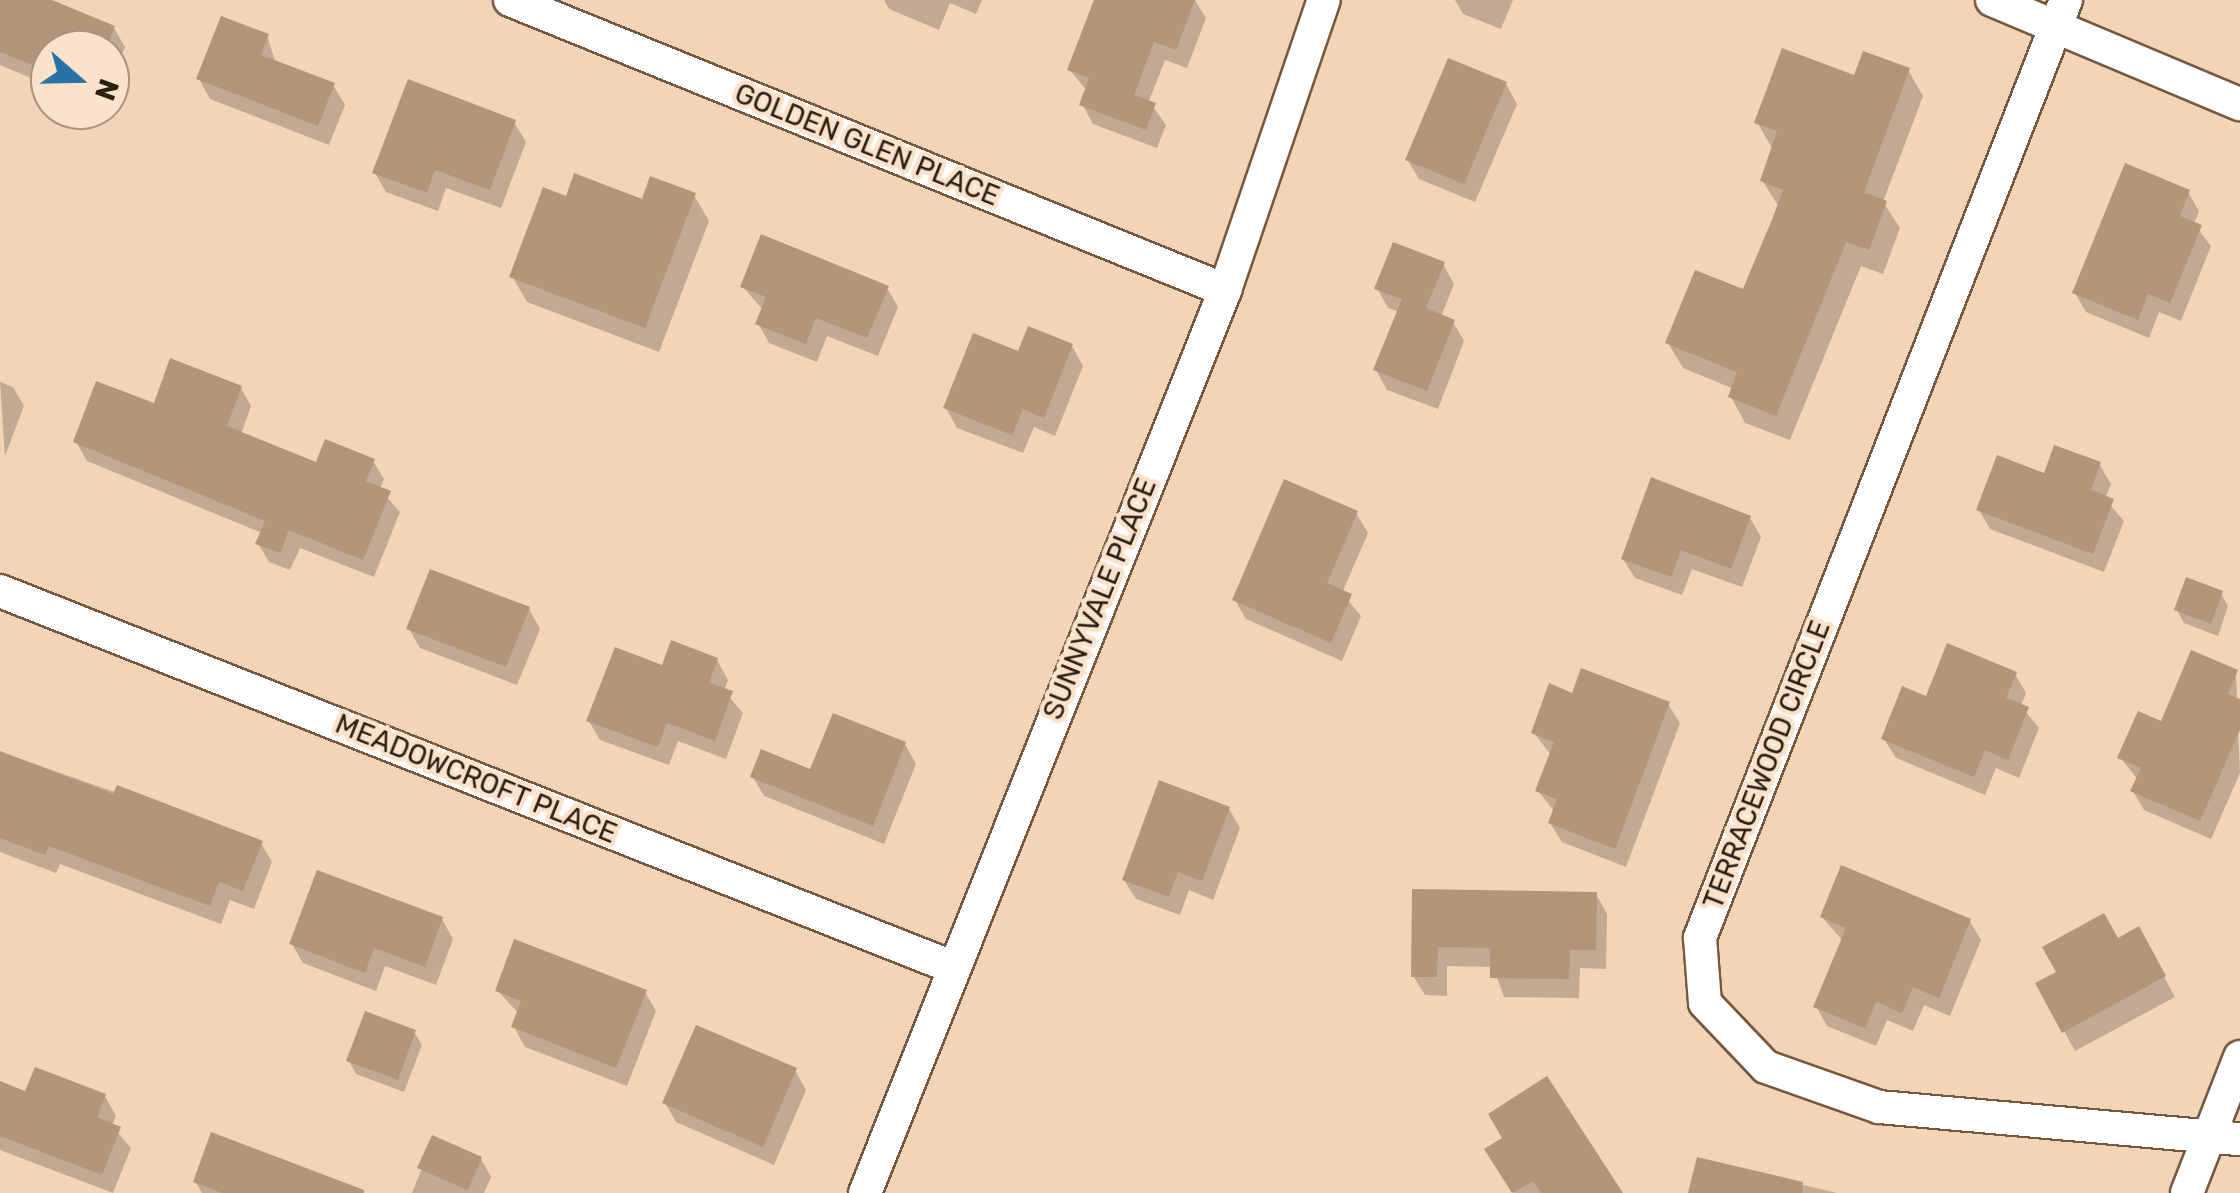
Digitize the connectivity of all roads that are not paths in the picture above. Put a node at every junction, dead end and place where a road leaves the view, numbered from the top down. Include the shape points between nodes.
1 (510, 0) edge
2 (1324, 0) edge
3 (1992, 0) edge
4 (2061, 12) edge
5 (2240, 104) edge
6 (1225, 290) junction
7 (0, 592) edge
8 (952, 966) junction
9 (2240, 1057) edge
10 (2224, 1138) edge
11 (866, 1193) edge
12 (2186, 1193) edge

1 - 6 street, GOLDEN GLEN PLACE
2 - 6 street, SUNNYVALE PLACE
3 - 4 street
4 - 5 street
4 - 10 street, TERRACEWOOD CIRCLE via 1700,938 1705,1003 1766,1067 1878,1107
6 - 8 street, SUNNYVALE PLACE
7 - 8 street, MEADOWCROFT PLACE
8 - 11 street, SUNNYVALE PLACE
9 - 10 street
10 - 12 street

